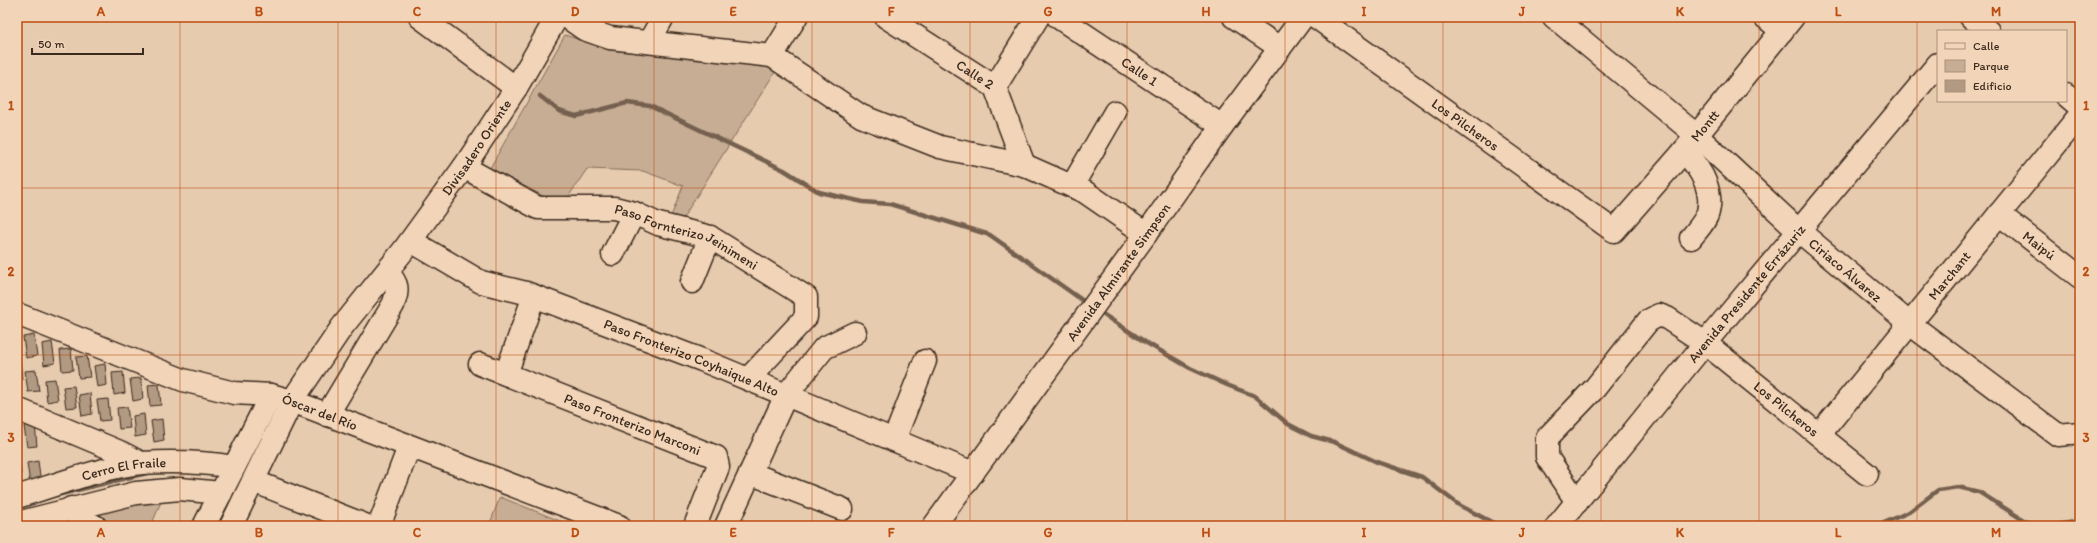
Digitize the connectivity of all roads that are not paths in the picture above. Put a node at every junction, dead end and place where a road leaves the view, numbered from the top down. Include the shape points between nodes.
1 (420, 17) edge
2 (558, 17) edge
3 (663, 17) edge
4 (796, 17) edge
5 (886, 17) edge
6 (1038, 17) edge
7 (1058, 17) edge
8 (1234, 17) edge
9 (1303, 17) edge
10 (1316, 17) edge
11 (1554, 17) edge
12 (1765, 17) edge
13 (1788, 24) edge
14 (649, 42) junction
15 (1280, 48) junction
16 (772, 56) junction
17 (1937, 65) edge
18 (995, 87) junction
19 (516, 88) junction
20 (2067, 96) edge
21 (2080, 107) edge
22 (1115, 112) dead end
23 (2080, 115) edge
24 (1222, 126) junction
25 (1690, 143) junction
26 (1024, 165) junction
27 (464, 167) junction
28 (1072, 186) junction
29 (634, 213) junction
30 (1999, 214) junction
31 (1614, 231) joint
32 (1799, 231) junction
33 (1146, 234) junction
34 (710, 237) junction
35 (1692, 238) dead end
36 (411, 240) junction
37 (613, 254) dead end
38 (387, 272) junction
39 (2080, 277) edge
40 (692, 282) dead end
41 (534, 296) junction
42 (17, 314) edge
43 (1910, 324) junction
44 (855, 333) dead end
45 (1705, 343) junction
46 (925, 361) dead end
47 (480, 364) dead end
48 (506, 374) junction
49 (748, 379) junction
50 (271, 395) junction
51 (786, 395) junction
52 (292, 401) junction
53 (17, 409) edge
54 (327, 414) junction
55 (2080, 433) edge
56 (1819, 435) junction
57 (894, 440) junction
58 (408, 447) junction
59 (141, 464) junction
60 (234, 467) junction
61 (750, 473) junction
62 (973, 473) junction
63 (1867, 474) dead end
64 (253, 481) junction
65 (221, 493) junction
66 (17, 497) edge
67 (1577, 502) junction
68 (71, 508) junction
69 (842, 509) dead end
70 (17, 523) edge
71 (95, 526) edge
72 (204, 526) edge
73 (231, 526) edge
74 (367, 526) edge
75 (378, 526) edge
76 (619, 526) edge
77 (695, 526) edge
78 (726, 526) edge
79 (934, 526) edge
80 (1558, 526) edge

1 - 19 street
2 - 14 street via 610,38
2 - 19 street, Divisadero Oriente
3 - 14 street
4 - 16 street
5 - 18 street, Calle 2
6 - 18 street
7 - 24 street, Calle 1
8 - 15 street
9 - 15 street, Avenida Almirante Simpson
10 - 31 street, Los Pilcheros
11 - 25 street, Ciriaco Álvarez
12 - 13 street
13 - 25 street, Montt
14 - 16 street
15 - 24 street, Avenida Almirante Simpson
16 - 26 street via 861,116 940,147
17 - 32 street, Avenida Presidente Errázuriz
18 - 26 street, Calle 2
19 - 27 street, Divisadero Oriente
20 - 21 street
22 - 28 street
23 - 30 street, Marchant
24 - 33 street, Avenida Almirante Simpson
25 - 31 street, Montt
25 - 32 street, Ciriaco Álvarez
25 - 35 street via 1694,163 1708,193 1708,213
26 - 28 street
27 - 29 street, Paso Fornterizo Jeinimeni via 538,208 614,208
27 - 36 street, Divisadero Oriente
28 - 33 street via 1085,192
29 - 34 street, Paso Fornterizo Jeinimeni via 658,224
29 - 37 street
30 - 39 street, Maipú
30 - 43 street, Marchant
32 - 43 street, Ciriaco Álvarez
32 - 45 street, Avenida Presidente Errázuriz
33 - 62 street, Avenida Almirante Simpson
34 - 40 street
34 - 49 street, Paso Fornterizo Jeinimeni via 806,297 806,317
36 - 38 street, Divisadero Oriente
36 - 41 street, Paso Fronterizo Coyhaique Alto via 481,282
38 - 52 street, Divisadero Oriente via 342,327
38 - 54 street via 395,280 398,289 393,305
41 - 48 street
41 - 49 street, Paso Fronterizo Coyhaique Alto
42 - 50 street, Óscar del Río via 182,380 234,393
43 - 55 street, Ciriaco Álvarez via 2058,435
43 - 56 street, Marchant
44 - 51 street via 824,348
45 - 56 street, Los Pilcheros
45 - 67 street, Avenida Presidente Errázuriz
45 - 67 street, Los Pilcheros via 1663,316 1659,315 1648,321 1595,388 1547,438 1547,457
46 - 57 street
47 - 48 street, Paso Fronterizo Marconi
48 - 77 street, Paso Fronterizo Marconi via 716,457 718,467
49 - 51 street, Paso Fronterizo Coyhaique Alto
50 - 52 street, Óscar del Río
50 - 60 street
51 - 57 street, Paso Fronterizo Coyhaique Alto
51 - 61 street
52 - 54 street, Óscar del Río
52 - 64 street, Divisadero Oriente
53 - 59 street via 122,453
54 - 58 street, Óscar del Río
56 - 63 street, Los Pilcheros
57 - 62 street, Paso Fronterizo Coyhaique Alto
58 - 75 street
58 - 76 street, Óscar del Río
59 - 60 street, Cerro El Fraile via 198,462
59 - 66 street, Cerro El Fraile via 116,468
60 - 65 street
61 - 69 street
61 - 78 street
62 - 79 street, Avenida Almirante Simpson
64 - 73 street, Divisadero Oriente
64 - 74 street
65 - 68 street, Cerro El Fraile via 180,489 136,493
65 - 72 street
67 - 80 street, Avenida Presidente Errázuriz
68 - 70 street, Cerro El Fraile
68 - 71 street via 81,520

